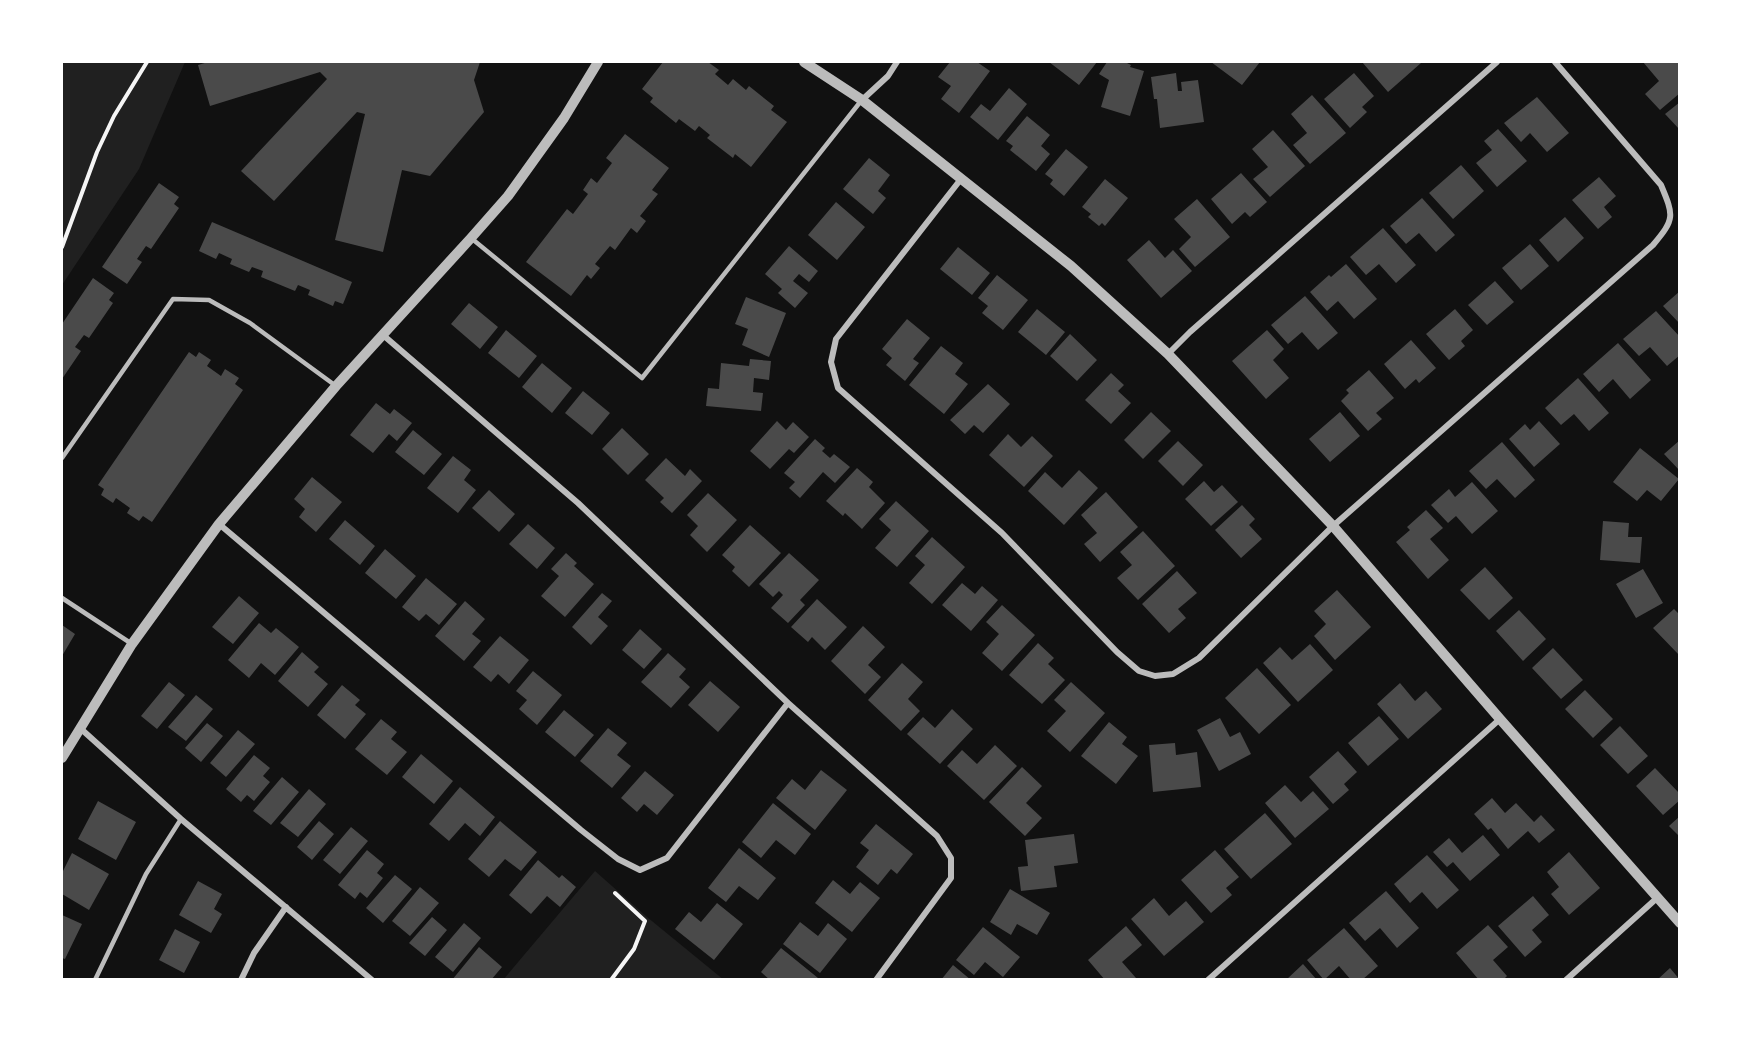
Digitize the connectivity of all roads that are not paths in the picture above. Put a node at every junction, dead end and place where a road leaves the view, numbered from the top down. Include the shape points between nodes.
1 (598, 62) edge
2 (804, 62) edge
3 (897, 62) edge
4 (1497, 62) edge
5 (1556, 62) edge
6 (862, 100) junction
7 (961, 179) junction
8 (471, 238) junction
9 (383, 335) junction
10 (1168, 354) junction
11 (336, 386) junction
12 (62, 458) edge
13 (219, 524) junction
14 (1333, 526) junction
15 (62, 598) edge
16 (132, 644) junction
17 (788, 703) junction
18 (1500, 719) junction
19 (80, 728) junction
20 (62, 758) edge
21 (181, 819) junction
22 (1657, 898) junction
23 (286, 907) junction
24 (1680, 923) edge
25 (95, 980) edge
26 (242, 980) edge
27 (372, 980) edge
28 (876, 980) edge
29 (1208, 980) edge
30 (1566, 980) edge

1 - 8 street via 543,147
2 - 6 street
3 - 6 street
4 - 10 street
5 - 14 street via 1661,185 1670,205 1670,225 1646,251
6 - 7 street
6 - 8 lane via 642,378
7 - 10 street via 1071,266
7 - 14 street via 836,339 831,362 838,388 1002,533 1117,652 1139,671 1155,676 1173,674 1188,666
8 - 9 street
9 - 11 street
9 - 17 street via 578,504
10 - 14 street
11 - 12 lane via 250,323 209,300 173,299
11 - 13 street
13 - 16 street
13 - 17 street via 581,830 618,860 640,870 668,858
14 - 18 street
15 - 16 lane
16 - 19 street
17 - 28 street via 937,836 951,858 951,878
18 - 22 street
18 - 29 street
19 - 20 street
19 - 21 street
21 - 23 street
21 - 25 lane via 146,874
22 - 24 street
22 - 30 street
23 - 26 street via 254,953
23 - 27 street

